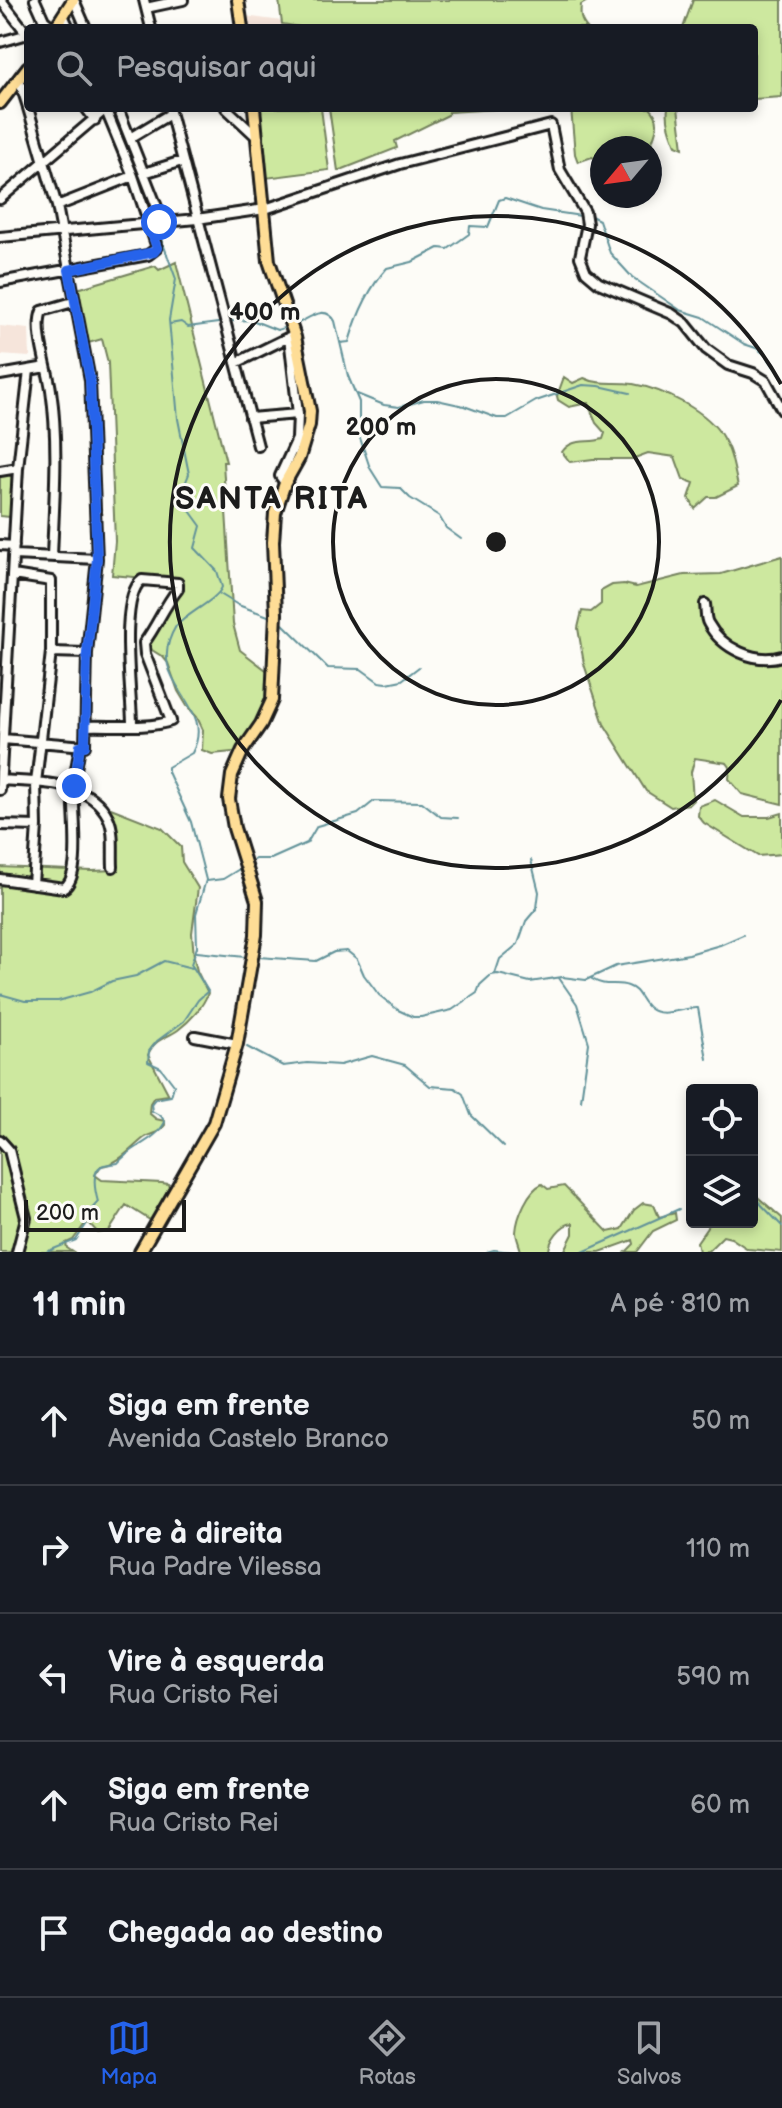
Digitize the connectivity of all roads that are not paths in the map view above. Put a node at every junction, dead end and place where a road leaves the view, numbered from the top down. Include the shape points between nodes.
1 (1, 0) edge
2 (35, 0) edge
3 (183, 0) edge
4 (238, 0) edge
5 (73, 1) edge
6 (145, 4) edge
7 (63, 15) junction
8 (49, 24) edge
9 (57, 24) edge
10 (67, 24) edge
11 (84, 24) edge
12 (150, 24) edge
13 (241, 24) edge
14 (24, 29) edge
15 (24, 35) edge
16 (0, 42) edge
17 (24, 72) edge
18 (19, 79) junction
19 (24, 95) edge
20 (0, 103) edge
21 (29, 112) edge
22 (89, 112) edge
23 (102, 112) edge
24 (108, 112) edge
25 (120, 112) edge
26 (169, 112) edge
27 (170, 112) edge
28 (230, 112) edge
29 (255, 112) edge
30 (95, 120) junction
31 (130, 138) junction
32 (258, 139) junction
33 (46, 161) junction
34 (182, 161) junction
35 (144, 173) junction
36 (133, 176) junction
37 (0, 199) edge
38 (57, 206) junction
39 (265, 209) junction
40 (197, 219) junction
41 (155, 222) junction
42 (63, 231) junction
43 (0, 237) edge
44 (69, 270) junction
45 (0, 282) edge
46 (73, 302) junction
47 (292, 337) junction
48 (236, 363) junction
49 (46, 367) junction
50 (29, 370) junction
51 (0, 375) edge
52 (782, 410) edge
53 (298, 414) junction
54 (250, 418) junction
55 (258, 446) dead end
56 (18, 468) junction
57 (0, 471) edge
58 (285, 483) junction
59 (0, 545) edge
60 (14, 550) junction
61 (52, 557) junction
62 (97, 559) junction
63 (12, 580) junction
64 (0, 588) edge
65 (705, 604) dead end
66 (51, 652) junction
67 (87, 653) junction
68 (782, 656) edge
69 (3, 683) edge
70 (132, 724) junction
71 (86, 726) junction
72 (3, 739) junction
73 (42, 742) junction
74 (82, 746) junction
75 (1, 780) edge
76 (36, 783) junction
77 (74, 786) junction
78 (0, 790) edge
79 (0, 825) edge
80 (37, 826) junction
81 (113, 867) dead end
82 (0, 879) edge
83 (33, 884) junction
84 (195, 1036) dead end
85 (237, 1044) junction
86 (0, 1140) edge
87 (17, 1252) edge
88 (140, 1252) edge

1 - 14 street
2 - 8 street
3 - 6 street
4 - 13 main road
5 - 7 main road
5 - 11 street
6 - 12 street
7 - 9 main road
7 - 10 street
15 - 16 street
17 - 18 main road
18 - 19 street
18 - 20 main road
21 - 33 street
22 - 30 street
23 - 30 street
24 - 36 street
25 - 31 street
26 - 31 street
27 - 34 street
28 - 32 street
29 - 32 main road
30 - 33 street
31 - 35 street
32 - 39 main road
33 - 37 street
33 - 38 street
34 - 35 street
34 - 40 street
35 - 41 street
36 - 38 street
36 - 41 street
38 - 42 street
39 - 40 street
39 - 47 main road via 269,261
39 - 52 street via 400,164 551,125 560,170 585,212 580,257 586,272 685,323 728,365 766,381
40 - 41 street
40 - 48 street
41 - 42 street
41 - 44 street via 157,248 148,255
42 - 43 street
42 - 44 street
44 - 45 street
44 - 46 street
46 - 49 street via 40,315
46 - 62 street via 90,380
47 - 48 street
47 - 53 street
47 - 58 main road via 310,411 299,458
48 - 54 street
49 - 50 street
49 - 61 street via 54,469
50 - 51 street
50 - 56 street
53 - 54 street
53 - 58 street via 297,439 280,476
54 - 55 street
56 - 57 street
56 - 60 street
58 - 85 main road via 273,542 272,700 232,775 229,799 258,910
59 - 60 street
60 - 61 street
60 - 63 street
61 - 62 street
62 - 67 street
63 - 64 street
63 - 66 street via 51,581
63 - 69 street
65 - 68 street via 707,622 725,643 752,658
66 - 67 street
66 - 73 street
67 - 71 street
69 - 72 street
70 - 70 street via 171,721 144,643 178,583 142,580 133,590 126,652
70 - 71 street
71 - 74 street
72 - 73 street
72 - 75 street
73 - 74 street
73 - 76 street
74 - 77 street
75 - 76 street
75 - 78 street
76 - 77 street
76 - 80 street
77 - 81 street via 109,818
77 - 83 street via 71,882 64,888
79 - 80 street
80 - 83 street
82 - 83 street
84 - 85 street
85 - 88 main road via 214,1123
86 - 87 street via 9,1150 26,1218

